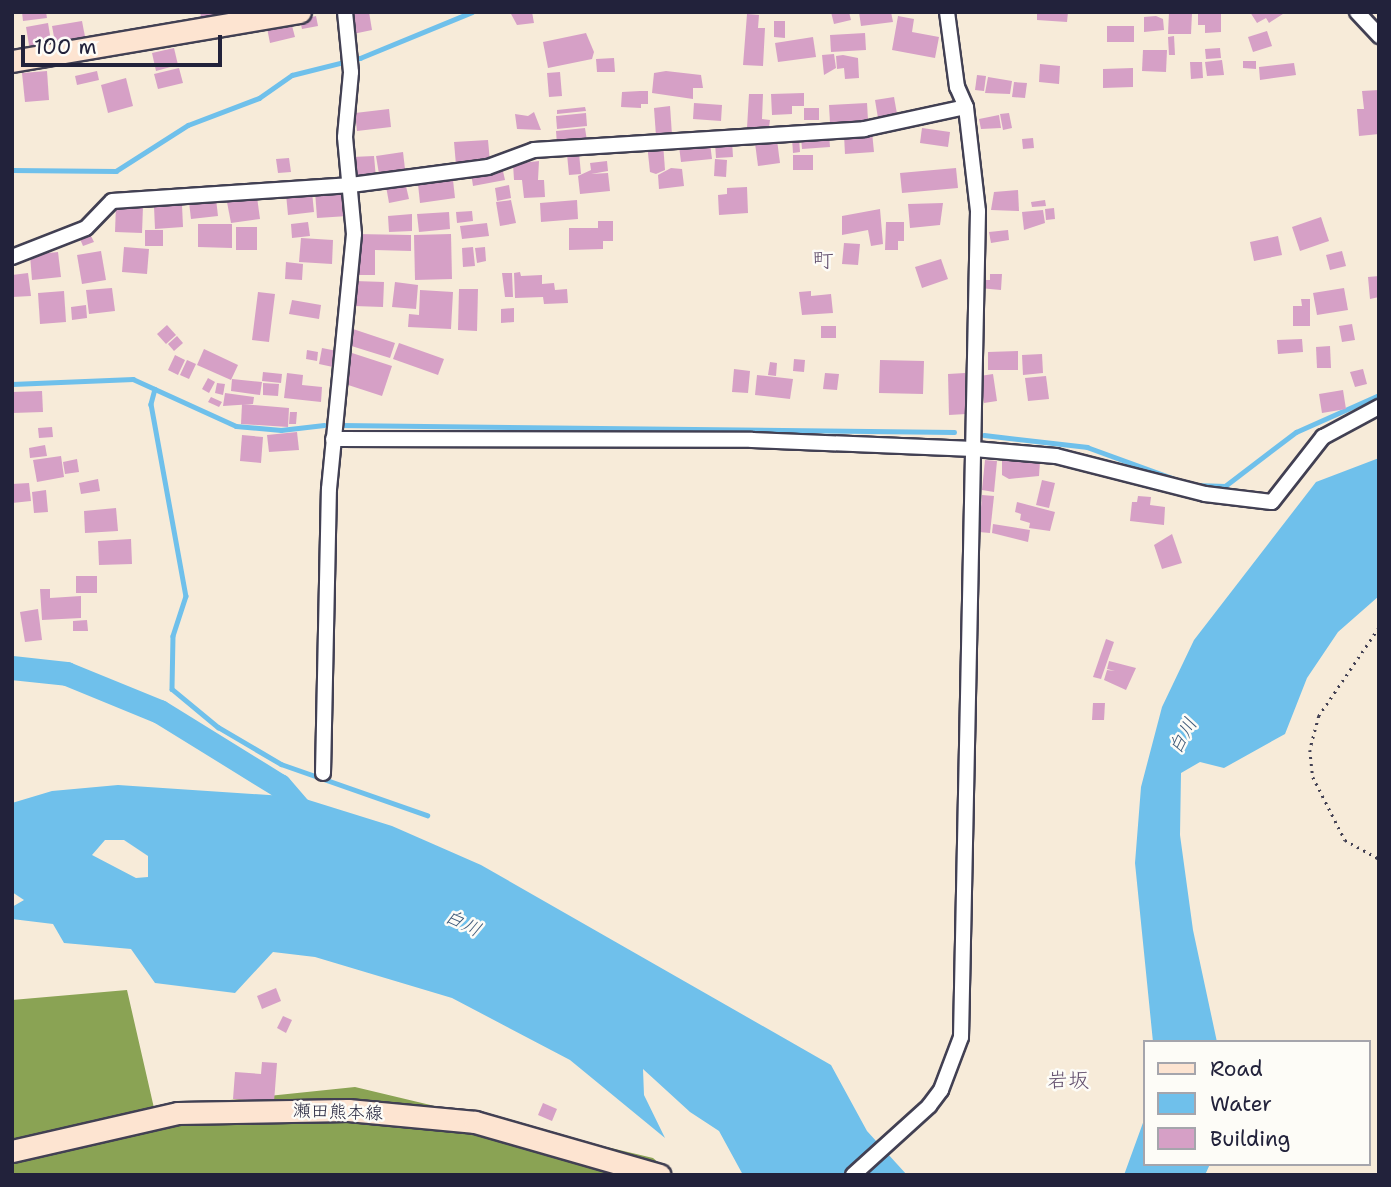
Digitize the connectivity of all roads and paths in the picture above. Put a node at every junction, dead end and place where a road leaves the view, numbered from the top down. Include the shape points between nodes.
1 (300, 12) edge
2 (345, 12) edge
3 (947, 12) edge
4 (1357, 12) edge
5 (1379, 36) edge
6 (12, 61) edge
7 (966, 107) junction
8 (351, 185) junction
9 (12, 257) edge
10 (1379, 407) edge
11 (333, 439) junction
12 (974, 449) junction
13 (1379, 628) edge
14 (323, 773) dead end
15 (1379, 859) edge
16 (12, 1151) edge
17 (660, 1175) edge
18 (853, 1175) edge

1 - 6 main road
2 - 8 street via 351,72 345,137
3 - 7 street via 957,87
4 - 5 street
7 - 8 street via 864,129 534,150 488,167
7 - 12 street via 978,211
8 - 9 street via 112,201 86,228
8 - 11 street via 354,234
10 - 12 street via 1323,437 1272,502 1205,494 1056,456
11 - 12 street via 752,440
11 - 14 street
12 - 18 street via 961,1037 941,1090 929,1106
13 - 15 path via 1319,716 1310,750 1313,777 1345,840
16 - 17 main road, 瀬田熊本線 via 178,1113 348,1110 475,1122

